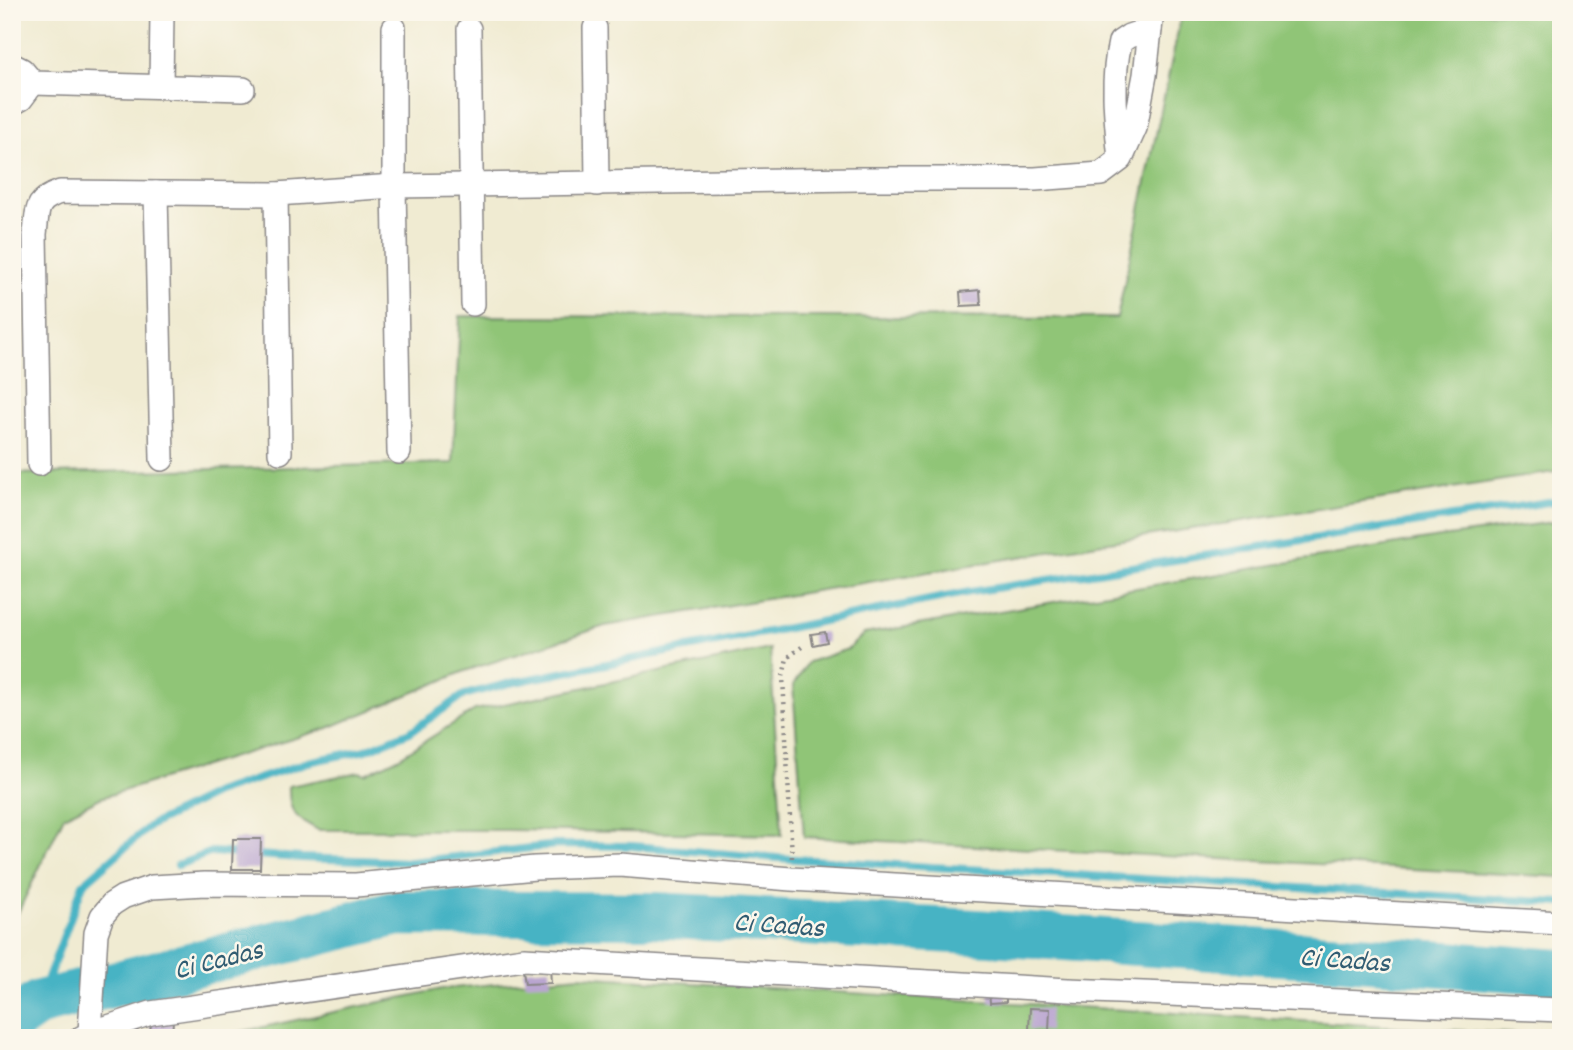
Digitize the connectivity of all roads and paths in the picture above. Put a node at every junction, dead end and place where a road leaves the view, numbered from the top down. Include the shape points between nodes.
1 (162, 12) edge
2 (1151, 21) edge
3 (394, 28) dead end
4 (595, 28) dead end
5 (469, 29) dead end
6 (12, 65) edge
7 (33, 83) junction
8 (161, 86) junction
9 (243, 89) dead end
10 (12, 104) edge
11 (1121, 159) junction
12 (597, 184) junction
13 (394, 186) junction
14 (472, 186) junction
15 (156, 193) junction
16 (276, 194) junction
17 (473, 304) dead end
18 (280, 452) dead end
19 (399, 452) dead end
20 (162, 459) dead end
21 (39, 464) dead end
22 (803, 646) dead end
23 (792, 849) dead end
24 (1561, 923) edge
25 (1561, 1010) edge
26 (88, 1029) edge

1 - 8 street
2 - 11 street via 1135,128
2 - 11 street via 1120,42 1115,61
3 - 13 street
4 - 12 street
5 - 14 street
6 - 7 street
7 - 8 street
7 - 10 street
8 - 9 street
11 - 12 street via 1101,174 1035,179
12 - 14 street
13 - 14 street
13 - 16 street
13 - 19 street
14 - 17 street
15 - 16 street
15 - 20 street
15 - 21 street via 60,192 38,204
16 - 18 street
22 - 23 path via 787,658 782,677
24 - 26 street via 620,865 356,885 152,887 123,897 102,916 96,933
25 - 26 street via 1068,990 524,959 150,1013

